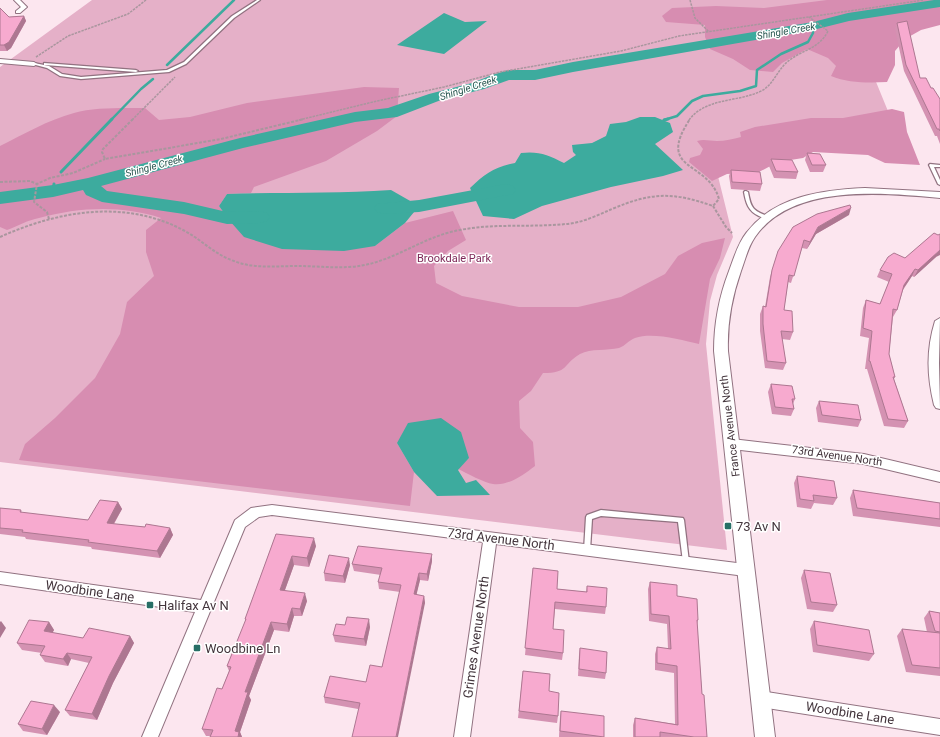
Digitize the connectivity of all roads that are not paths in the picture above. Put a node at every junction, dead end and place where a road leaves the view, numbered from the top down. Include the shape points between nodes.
1 (17, 0) edge
2 (259, 0) edge
3 (18, 12) dead end
4 (35, 60) junction
5 (0, 62) edge
6 (68, 65) junction
7 (114, 69) junction
8 (56, 72) junction
9 (150, 74) junction
10 (110, 76) junction
11 (940, 166) edge
12 (940, 184) edge
13 (746, 192) dead end
14 (940, 195) edge
15 (767, 218) junction
16 (940, 321) edge
17 (940, 405) edge
18 (732, 444) junction
19 (940, 477) edge
20 (490, 538) junction
21 (587, 550) junction
22 (686, 562) junction
23 (745, 570) junction
24 (0, 578) edge
25 (204, 607) junction
26 (761, 699) junction
27 (940, 727) edge
28 (150, 737) edge
29 (462, 737) edge
30 (765, 737) edge

1 - 3 street via 24,7
2 - 9 lane via 233,17 185,63 168,71
4 - 5 street
4 - 6 lane
4 - 8 lane
6 - 7 lane
6 - 8 lane
7 - 9 lane
7 - 10 lane via 116,72
8 - 10 lane via 81,78
9 - 10 lane
11 - 12 lane via 931,165
13 - 15 lane via 752,212
14 - 15 street, France Avenue North via 854,191 797,202
15 - 18 street, France Avenue North via 747,241 722,310 721,351
16 - 17 street via 935,334 932,359
18 - 19 street, 73rd Avenue North via 864,459
18 - 23 street, France Avenue North
20 - 21 street, 73rd Avenue North
20 - 25 street, 73rd Avenue North via 272,510 256,512 240,524
20 - 29 street, Grimes Avenue North
21 - 22 street, 73rd Avenue North
21 - 22 lane via 589,517 601,513 681,520
22 - 23 street, 73rd Avenue North
23 - 26 street, France Avenue North
24 - 25 street, Woodbine Lane
25 - 28 street
26 - 27 street, Woodbine Lane
26 - 30 street, France Avenue North

